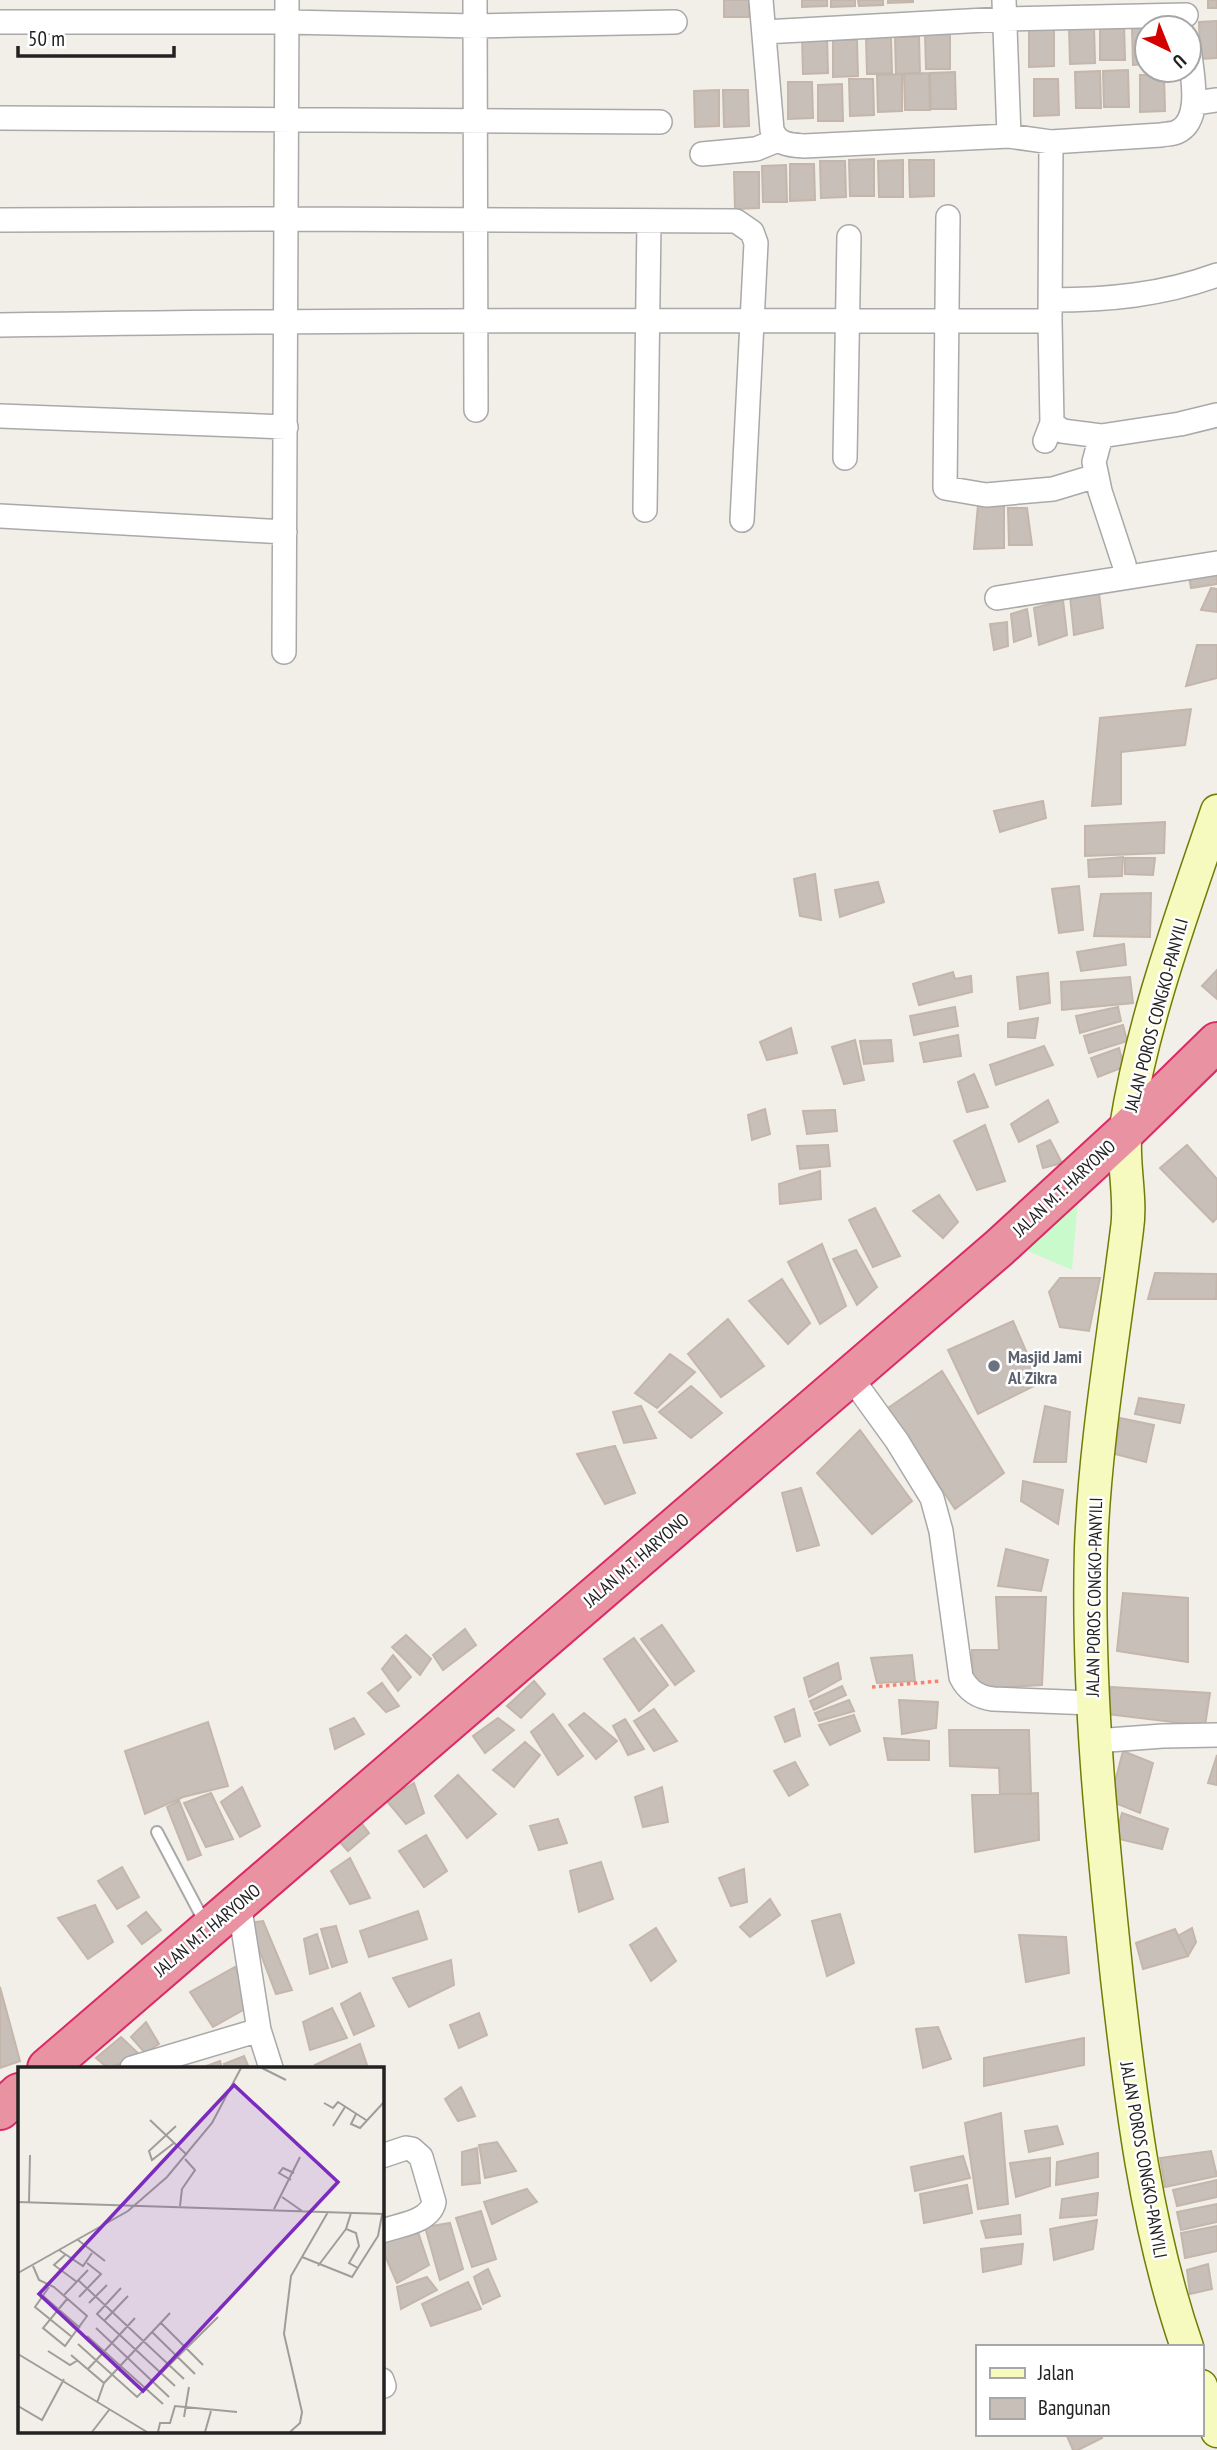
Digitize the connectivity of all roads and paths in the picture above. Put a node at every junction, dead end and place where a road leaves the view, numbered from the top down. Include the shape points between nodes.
1 (475, 0) edge
2 (761, 0) edge
3 (1004, 10) edge
4 (287, 11) edge
5 (1186, 14) edge
6 (0, 22) edge
7 (675, 22) dead end
8 (475, 26) junction
9 (764, 32) junction
10 (1200, 84) edge
11 (1206, 102) edge
12 (0, 118) edge
13 (287, 119) junction
14 (476, 121) junction
15 (660, 122) dead end
16 (1009, 136) junction
17 (778, 140) junction
18 (1051, 142) junction
19 (702, 154) dead end
20 (948, 217) dead end
21 (287, 219) junction
22 (0, 220) edge
23 (477, 221) junction
24 (649, 222) junction
25 (849, 237) dead end
26 (1217, 275) edge
27 (1050, 310) junction
28 (286, 320) junction
29 (648, 321) junction
30 (754, 321) junction
31 (847, 321) junction
32 (947, 321) junction
33 (476, 322) junction
34 (0, 325) edge
35 (476, 410) dead end
36 (1217, 415) edge
37 (0, 416) edge
38 (286, 427) junction
39 (1101, 436) junction
40 (845, 458) dead end
41 (1096, 476) junction
42 (645, 510) dead end
43 (0, 516) edge
44 (742, 520) dead end
45 (285, 532) junction
46 (1217, 563) edge
47 (1124, 564) dead end
48 (998, 598) dead end
49 (284, 652) dead end
50 (1217, 811) edge
51 (1217, 1042) edge
52 (1125, 1132) junction
53 (850, 1376) junction
54 (961, 1678) junction
55 (872, 1687) dead end
56 (1092, 1703) junction
57 (1217, 1735) edge
58 (1095, 1741) junction
59 (157, 1832) dead end
60 (239, 1903) junction
61 (207, 1928) junction
62 (259, 2030) junction
63 (55, 2066) edge
64 (135, 2067) edge
65 (271, 2067) edge
66 (18, 2094) edge
67 (0, 2110) edge
68 (383, 2156) edge
69 (383, 2231) edge
70 (1186, 2345) edge
71 (1203, 2392) edge
72 (1217, 2431) edge

1 - 8 street
2 - 9 street
3 - 5 street
3 - 9 street
3 - 16 street
4 - 6 street
4 - 8 street
4 - 13 street
7 - 8 street
8 - 14 street
9 - 17 street via 772,130
10 - 11 street
11 - 18 street via 1177,132
12 - 13 street
13 - 14 street
13 - 21 street
14 - 15 street
14 - 23 street
16 - 17 street via 804,146
16 - 18 street
17 - 19 street via 756,149
18 - 27 street
20 - 32 street
21 - 22 street
21 - 23 street
21 - 28 street
23 - 24 street
23 - 33 street
24 - 29 street
24 - 30 street via 736,221 752,232 756,243
25 - 31 street
26 - 27 street via 1156,293
27 - 32 street
27 - 39 street via 1049,432
28 - 33 street
28 - 34 street
28 - 38 street
29 - 30 street
29 - 33 street
29 - 42 street
30 - 31 street
30 - 44 street
31 - 32 street
31 - 40 street
32 - 41 street via 945,488 985,495 1053,489
33 - 35 street
36 - 39 street
37 - 38 street
38 - 45 street
39 - 41 street via 1094,462
41 - 47 street
43 - 45 street
45 - 49 street
46 - 48 street
50 - 52 main road, JALAN POROS CONGKO-PANYILI via 1169,954
51 - 52 highway, JALAN M.T. HARYONO
52 - 53 highway, JALAN M.T. HARYONO
52 - 56 main road, JALAN POROS CONGKO-PANYILI via 1128,1223 1101,1423 1091,1543
53 - 54 street via 932,1498 945,1554
53 - 60 highway, JALAN M.T. HARYONO
54 - 55 path
54 - 56 street via 967,1688 985,1698
56 - 58 main road, JALAN POROS CONGKO-PANYILI
57 - 58 street
58 - 70 main road, JALAN POROS CONGKO-PANYILI via 1129,2080 1157,2244
59 - 61 lane
60 - 61 highway, JALAN M.T. HARYONO
60 - 62 street
61 - 63 highway, JALAN M.T. HARYONO
62 - 64 street
62 - 65 street
66 - 67 highway
68 - 69 street via 406,2148 417,2152 434,2202 427,2216
71 - 72 main road

